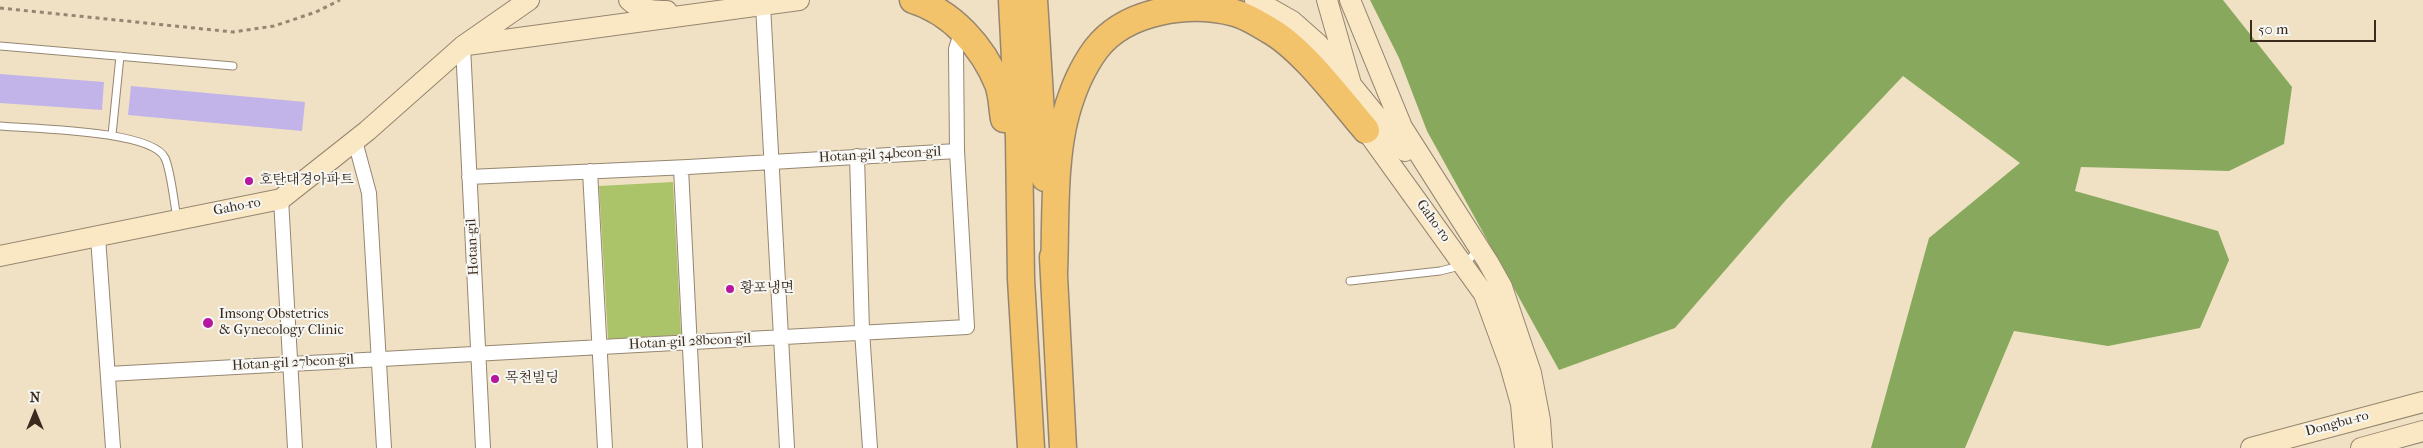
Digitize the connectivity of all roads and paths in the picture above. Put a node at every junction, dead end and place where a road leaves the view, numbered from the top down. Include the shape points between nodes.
1 (340, 0) edge
2 (529, 0) edge
3 (629, 0) edge
4 (800, 0) edge
5 (913, 0) edge
6 (1012, 0) edge
7 (1034, 0) edge
8 (1255, 0) edge
9 (1327, 0) edge
10 (1350, 0) edge
11 (763, 5) junction
12 (0, 8) edge
13 (724, 11) junction
14 (962, 30) junction
15 (0, 46) edge
16 (463, 46) junction
17 (120, 56) junction
18 (233, 66) dead end
19 (1351, 86) junction
20 (0, 126) edge
21 (1366, 130) junction
22 (112, 135) junction
23 (355, 141) junction
24 (957, 152) junction
25 (857, 156) junction
26 (772, 161) junction
27 (681, 168) junction
28 (590, 171) junction
29 (469, 177) junction
30 (282, 199) junction
31 (1449, 202) junction
32 (177, 218) junction
33 (98, 237) junction
34 (1479, 248) junction
35 (0, 256) edge
36 (1464, 265) junction
37 (1054, 272) junction
38 (1021, 280) junction
39 (1350, 282) dead end
40 (862, 331) junction
41 (781, 336) junction
42 (689, 343) junction
43 (599, 347) junction
44 (479, 352) junction
45 (380, 358) junction
46 (290, 363) junction
47 (108, 374) junction
48 (2423, 402) edge
49 (2423, 431) edge
50 (113, 448) edge
51 (295, 448) edge
52 (384, 448) edge
53 (483, 448) edge
54 (605, 448) edge
55 (695, 448) edge
56 (787, 448) edge
57 (870, 448) edge
58 (1031, 448) edge
59 (1063, 448) edge
60 (1525, 448) edge
61 (1542, 448) edge
62 (2251, 448) edge
63 (2361, 448) edge

1 - 12 path via 274,26 233,32
2 - 16 street, Gaho-ro
3 - 13 street via 651,11
4 - 11 street
5 - 14 highway via 928,4
6 - 38 highway via 1019,138
7 - 37 highway
8 - 19 street via 1298,26 1318,44
9 - 19 street, Gaho-ro
10 - 31 street, Gaho-ro via 1402,128
11 - 13 street
11 - 26 street
13 - 16 street
14 - 24 street, Hotan-gil 34beon-gil via 956,49
14 - 38 highway via 981,53 999,86
15 - 17 lane
16 - 23 street, Gaho-ro
16 - 29 street, Hotan-gil
17 - 18 lane
17 - 22 lane
19 - 21 street, Gaho-ro
19 - 31 street
20 - 22 lane
21 - 36 street, Gaho-ro
21 - 37 highway via 1297,51 1270,30 1236,13 1193,8 1151,14 1119,28 1096,48 1077,82 1066,115 1059,152
22 - 32 lane via 155,146 165,158
23 - 30 street, Gaho-ro
23 - 45 street via 369,193
24 - 25 street, Hotan-gil 34beon-gil
24 - 40 street, Hotan-gil 28beon-gil via 967,327
25 - 26 street, Hotan-gil 34beon-gil
25 - 40 street
26 - 27 street, Hotan-gil 34beon-gil
26 - 41 street
27 - 28 street, Hotan-gil 34beon-gil
27 - 42 street
28 - 29 street, Hotan-gil 34beon-gil
28 - 43 street
29 - 44 street, Hotan-gil
30 - 32 street, Gaho-ro
30 - 46 street
31 - 34 street, Gaho-ro
32 - 33 street, Gaho-ro
33 - 35 street, Gaho-ro
33 - 47 street
34 - 36 lane
34 - 61 street, Gaho-ro via 1502,287 1531,373
36 - 39 lane
36 - 60 street, Gaho-ro via 1484,294 1510,365 1520,404
37 - 59 highway
38 - 58 highway
40 - 41 street, Hotan-gil 28beon-gil
40 - 57 street
41 - 42 street, Hotan-gil 28beon-gil
41 - 56 street
42 - 43 street, Hotan-gil 28beon-gil
42 - 55 street
43 - 44 street, Hotan-gil 28beon-gil
43 - 54 street
44 - 45 street, Hotan-gil 27beon-gil
44 - 53 street, Hotan-gil
45 - 46 street, Hotan-gil 27beon-gil
45 - 52 street
46 - 47 street, Hotan-gil 27beon-gil
46 - 51 street
47 - 50 street
48 - 62 street, Dongbu-ro
49 - 63 street

